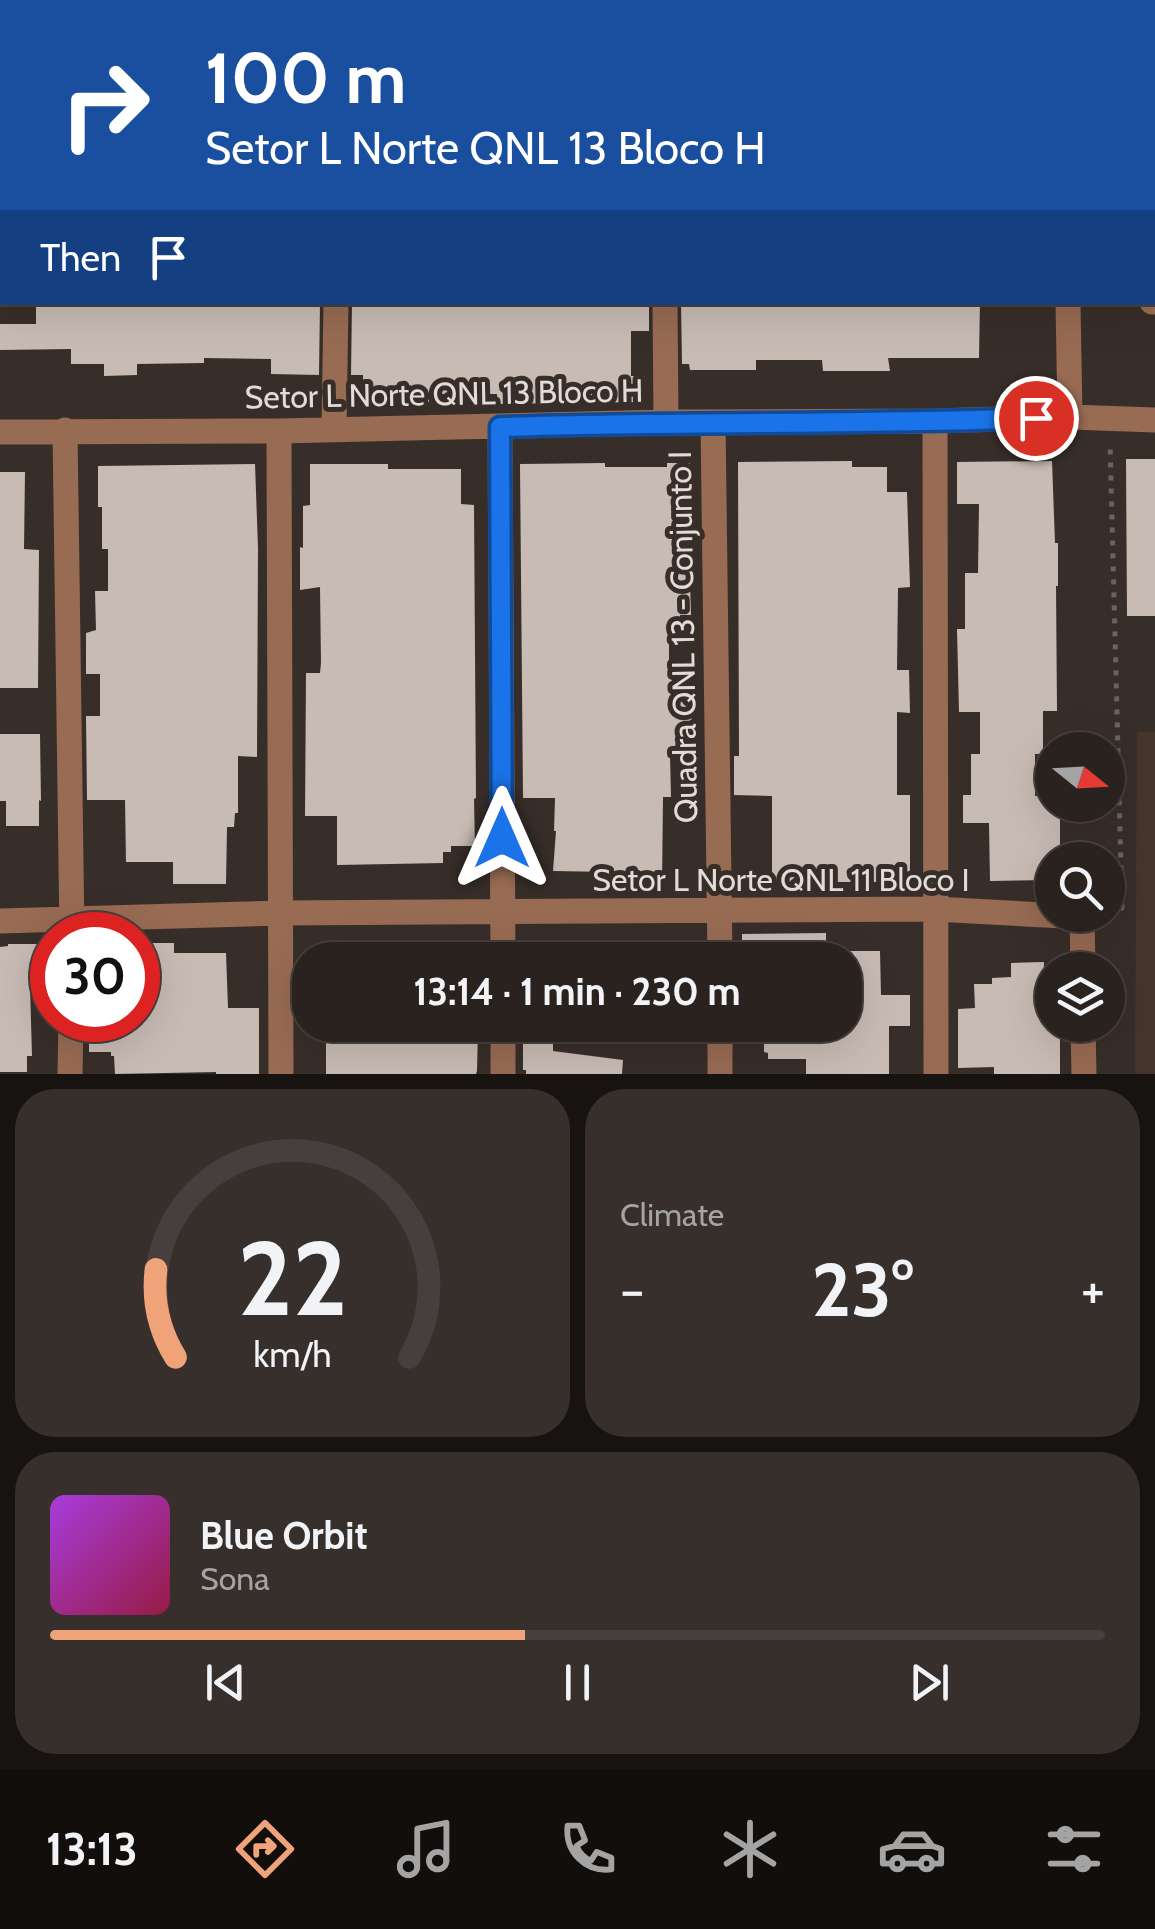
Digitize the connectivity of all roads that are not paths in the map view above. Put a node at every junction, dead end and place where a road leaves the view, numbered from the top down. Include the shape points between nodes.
1 (336, 305) edge
2 (665, 305) edge
3 (1068, 305) edge
4 (1070, 417) junction
5 (1155, 420) edge
6 (666, 422) junction
7 (713, 422) junction
8 (935, 422) junction
9 (500, 427) junction
10 (334, 429) junction
11 (64, 430) junction
12 (279, 431) junction
13 (0, 432) edge
14 (935, 909) junction
15 (720, 911) junction
16 (72, 912) edge
17 (280, 912) junction
18 (502, 912) junction
19 (1035, 912) edge
20 (0, 921) edge
21 (160, 921) edge
22 (30, 924) edge
23 (503, 942) edge
24 (720, 942) edge
25 (71, 1042) edge
26 (503, 1042) edge
27 (720, 1042) edge
28 (1084, 1042) edge
29 (70, 1074) edge
30 (281, 1074) edge
31 (503, 1074) edge
32 (720, 1074) edge
33 (936, 1074) edge
34 (1084, 1074) edge

1 - 10 street
2 - 6 street
3 - 4 street
4 - 5 street, Setor L Norte QNL 13 Bloco H
4 - 8 street, Setor L Norte QNL 13 Bloco H
6 - 7 street, Setor L Norte QNL 13 Bloco H
6 - 9 street, Setor L Norte QNL 13 Bloco H
7 - 8 street, Setor L Norte QNL 13 Bloco H
7 - 15 street, Quadra QNL 13 - Conjunto I
8 - 14 street
9 - 10 street, Setor L Norte QNL 13 Bloco H
9 - 18 street
10 - 12 street, Setor L Norte QNL 13 Bloco H
11 - 12 street, Setor L Norte QNL 13 Bloco H
11 - 13 street, Setor L Norte QNL 13 Bloco H
11 - 16 street
12 - 17 street
14 - 15 street, Setor L Norte QNL 11 Bloco I
14 - 19 street, Setor L Norte QNL 11 Bloco I
14 - 33 street
15 - 18 street, Setor L Norte QNL 11 Bloco I
15 - 24 street, Quadra QNL 13 - Conjunto I
17 - 18 street, Setor L Norte QNL 11 Bloco I
17 - 21 street, Setor L Norte QNL 11 Bloco I
17 - 30 street
18 - 23 street
20 - 22 street, Setor L Norte QNL 11 Bloco I
25 - 29 street
26 - 31 street
27 - 32 street
28 - 34 street

